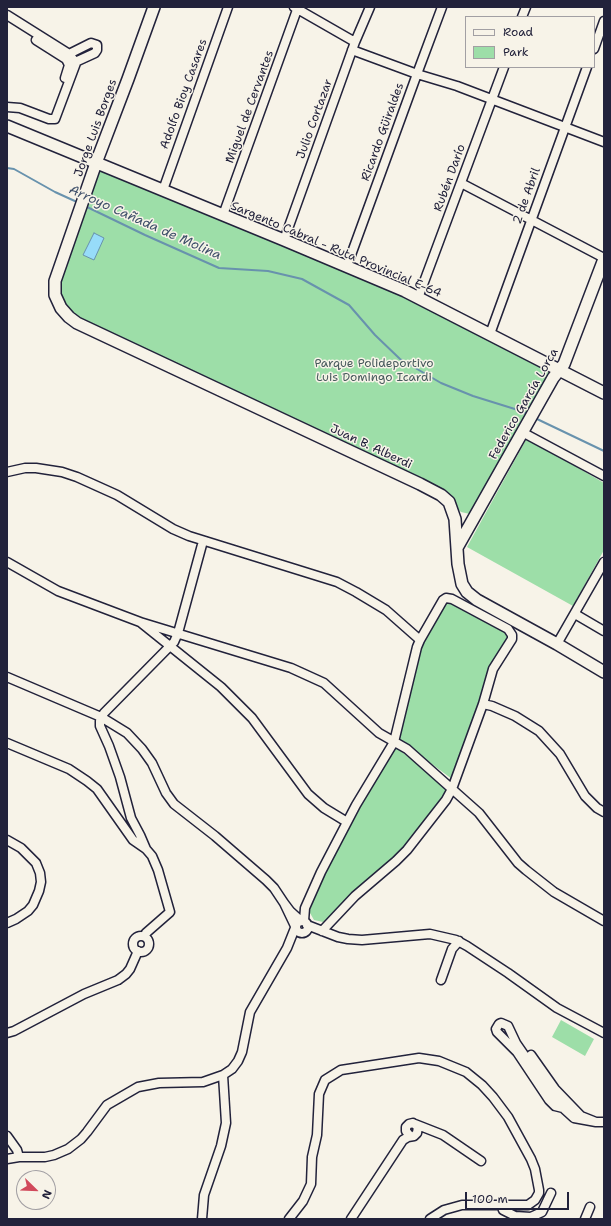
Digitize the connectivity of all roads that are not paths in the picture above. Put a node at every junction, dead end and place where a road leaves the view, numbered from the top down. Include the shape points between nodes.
1 (154, 7) edge
2 (228, 7) edge
3 (370, 7) edge
4 (442, 7) edge
5 (296, 8) edge
6 (7, 15) edge
7 (7, 21) edge
8 (604, 21) edge
9 (353, 46) junction
10 (595, 46) edge
11 (66, 55) junction
12 (72, 64) junction
13 (504, 68) edge
14 (587, 68) edge
15 (417, 74) junction
16 (492, 100) junction
17 (7, 107) edge
18 (7, 126) edge
19 (565, 127) junction
20 (604, 142) edge
21 (96, 163) junction
22 (461, 183) junction
23 (163, 190) junction
24 (223, 215) junction
25 (532, 220) junction
26 (284, 240) junction
27 (604, 259) edge
28 (347, 266) junction
29 (418, 298) junction
30 (58, 304) joint
31 (490, 334) junction
32 (560, 370) junction
33 (604, 393) edge
34 (522, 432) junction
35 (7, 472) edge
36 (604, 476) edge
37 (451, 506) junction
38 (476, 514) junction
39 (202, 541) junction
40 (458, 547) junction
41 (7, 562) edge
42 (604, 562) edge
43 (575, 614) junction
44 (140, 622) junction
45 (604, 631) edge
46 (178, 633) junction
47 (420, 640) junction
48 (557, 644) junction
49 (170, 647) junction
50 (604, 672) edge
51 (7, 677) edge
52 (483, 704) junction
53 (101, 717) junction
54 (394, 742) junction
55 (7, 743) edge
56 (452, 789) junction
57 (604, 812) edge
58 (347, 822) junction
59 (7, 840) edge
60 (146, 849) junction
61 (604, 921) edge
62 (7, 923) edge
63 (302, 926) junction
64 (322, 930) junction
65 (145, 936) junction
66 (459, 941) junction
67 (138, 951) junction
68 (441, 980) dead end
69 (7, 1033) edge
70 (604, 1033) edge
71 (531, 1055) dead end
72 (223, 1075) junction
73 (563, 1108) junction
74 (600, 1122) edge
75 (417, 1128) junction
76 (7, 1136) edge
77 (406, 1136) junction
78 (19, 1157) junction
79 (7, 1159) edge
80 (481, 1161) dead end
81 (551, 1193) dead end
82 (501, 1204) junction
83 (590, 1207) dead end
84 (515, 1218) edge
85 (202, 1219) edge
86 (289, 1219) edge
87 (351, 1219) edge
88 (430, 1219) edge
89 (585, 1219) edge

1 - 21 street, Jorge Luis Borges
2 - 23 street, Adolfo Bioy Casares
3 - 9 street, Julio Cortazar
4 - 15 street, Ricardo Güiraldes
5 - 9 street
5 - 24 street, Miguel de Cervantes via 265,102
6 - 11 street
7 - 11 street
8 - 10 street
9 - 15 street
9 - 26 street, Julio Cortazar
11 - 12 street
11 - 12 street via 91,42 97,44 95,53
12 - 17 street via 52,119 24,109
13 - 16 street, Rubén Darío
14 - 19 street, 2 de Abril
15 - 16 street
15 - 28 street, Ricardo Güiraldes
16 - 19 street
16 - 22 street, Rubén Darío
18 - 21 street, Sargento Cabral - Ruta Provincial E-64
19 - 20 street
19 - 25 street, 2 de Abril
21 - 23 street, Sargento Cabral - Ruta Provincial E-64
21 - 30 street, Jorge Luis Borges via 55,281 54,295
22 - 25 street
22 - 29 street, Rubén Darío
23 - 24 street, Sargento Cabral - Ruta Provincial E-64
24 - 26 street, Sargento Cabral - Ruta Provincial E-64
25 - 27 street
25 - 31 street, 2 de Abril
26 - 28 street, Sargento Cabral - Ruta Provincial E-64
27 - 32 street, Federico García Lorca via 567,358
28 - 29 street, Sargento Cabral - Ruta Provincial E-64
29 - 31 street, Sargento Cabral - Ruta Provincial E-64
30 - 37 street, Juan B. Alberdi via 77,323 420,484 441,495
31 - 32 street, Sargento Cabral - Ruta Provincial E-64
32 - 33 street, Sargento Cabral - Ruta Provincial E-64
32 - 34 street, Federico García Lorca
34 - 36 street
34 - 38 street, Federico García Lorca
35 - 39 street via 36,468 77,477 117,495 182,533
37 - 38 street via 462,516
37 - 40 street
38 - 40 street, Federico García Lorca
39 - 46 street
39 - 47 street via 347,586 386,610
40 - 48 street via 460,579 467,592
41 - 44 street via 58,590
42 - 43 street
43 - 45 street
43 - 48 street
44 - 46 street
44 - 49 street
46 - 49 street
46 - 54 street via 292,668 318,680 379,733
47 - 52 street via 443,600 449,597 508,629 512,639 495,664
47 - 54 street
48 - 50 street
49 - 53 street
49 - 58 street via 234,699 252,718 308,794 324,808
51 - 53 street
52 - 56 street
52 - 57 street via 515,716 538,731 560,754 585,796
53 - 60 street via 100,726 120,777 131,818
53 - 63 street via 127,733 142,749 174,804 266,880
54 - 56 street via 407,749
54 - 58 street
55 - 60 street via 69,769 88,780 133,840
56 - 61 street via 486,820 526,870 554,892
56 - 64 street via 438,811 396,862 355,896
58 - 63 street via 305,908
59 - 62 street via 20,848 36,864 41,882 33,905 28,911
60 - 65 street via 155,862 170,912
63 - 64 street
63 - 72 street via 250,1012 238,1061
64 - 66 street via 338,937 355,940 430,934
65 - 67 street via 139,936 133,942
65 - 67 street via 149,940 149,947 146,951
66 - 68 street via 452,949
66 - 70 street via 554,1006
67 - 69 street via 130,969 118,980 84,994
71 - 74 street via 562,1097 581,1116
72 - 78 street via 203,1082 159,1083 138,1087 107,1105 84,1136 68,1149 45,1157
72 - 85 street via 226,1123 204,1195
73 - 73 street via 516,1043 508,1026 499,1024 496,1029 498,1032 517,1052 555,1106
73 - 74 street via 574,1118
75 - 77 street via 416,1135
75 - 77 street via 411,1123 407,1125
75 - 80 street via 443,1135
76 - 78 street
77 - 87 street
78 - 79 street
81 - 84 street via 542,1212 531,1217
82 - 84 street via 503,1210
82 - 86 street via 528,1205 539,1193 535,1169 525,1146 501,1106 477,1080 439,1061 419,1058 341,1070 325,1080 319,1094 311,1184 303,1201
82 - 88 street via 462,1205 444,1210
83 - 89 street

